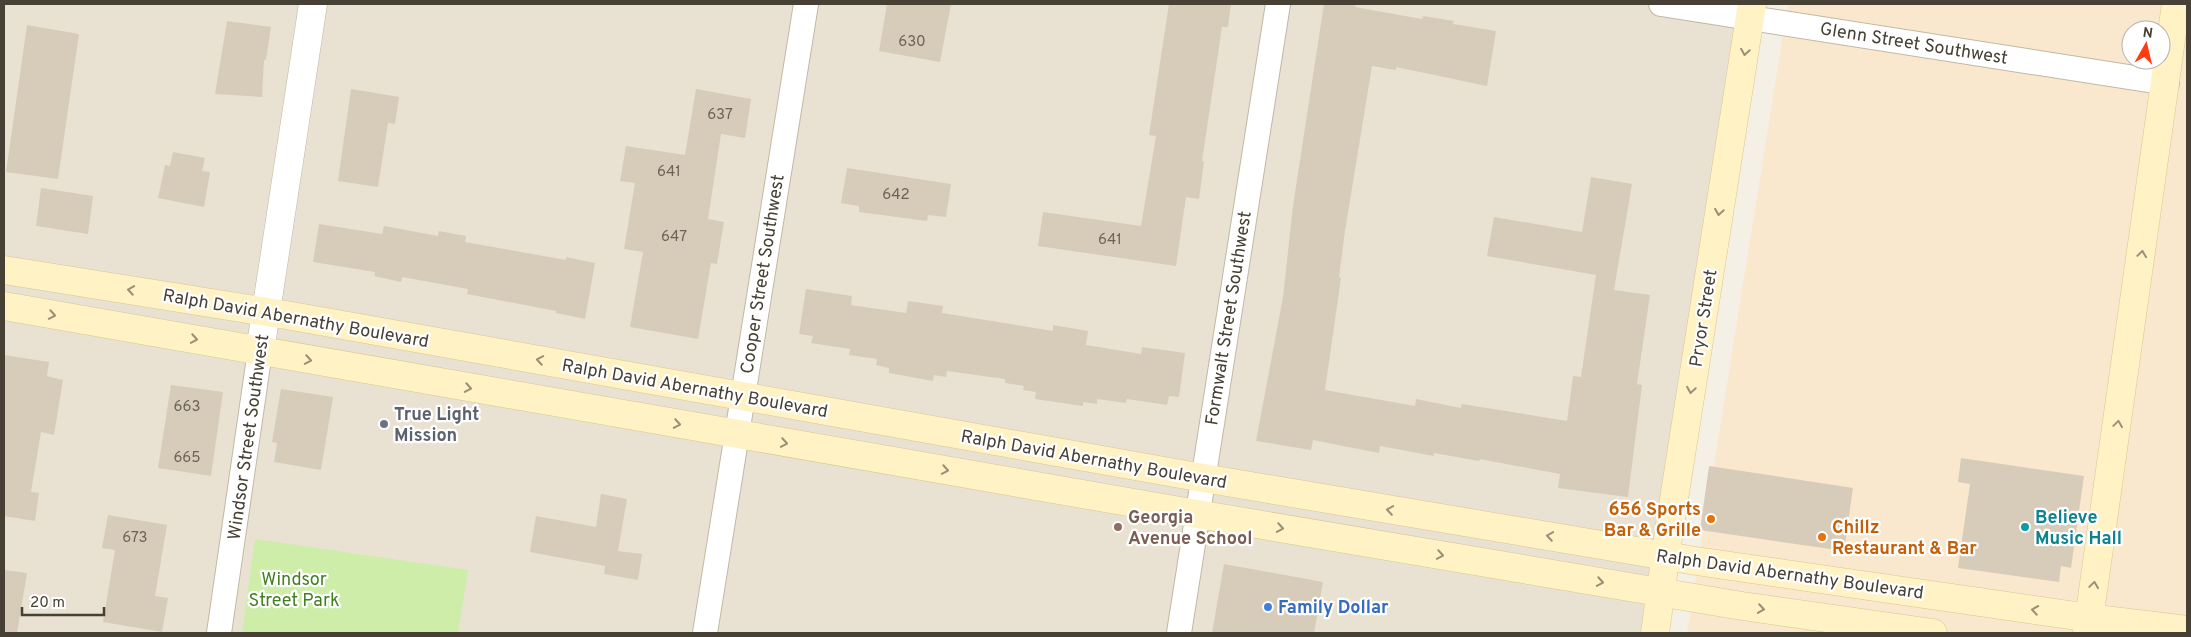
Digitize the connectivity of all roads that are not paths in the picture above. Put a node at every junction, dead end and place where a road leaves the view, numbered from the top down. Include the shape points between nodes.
1 (314, 4) edge
2 (806, 4) edge
3 (1278, 4) edge
4 (1661, 4) edge
5 (2176, 4) edge
6 (1751, 11) edge
7 (2166, 83) junction
8 (4, 270) edge
9 (4, 306) edge
10 (266, 312) junction
11 (260, 351) junction
12 (742, 396) junction
13 (736, 435) junction
14 (1203, 478) junction
15 (1197, 514) junction
16 (1667, 556) junction
17 (1662, 592) junction
18 (2089, 626) edge
19 (2187, 630) edge
20 (219, 633) edge
21 (704, 633) edge
22 (1179, 633) edge
23 (1655, 633) edge
24 (1933, 633) edge

1 - 10 street, Windsor Street Southwest
2 - 12 street, Cooper Street Southwest
3 - 14 street, Formwalt Street Southwest
4 - 6 street, Glenn Street Southwest
5 - 7 main road
6 - 7 street, Glenn Street Southwest
6 -> 16 main road, Pryor Street
18 -> 7 main road
10 -> 8 main road, Ralph David Abernathy Boulevard
9 -> 11 main road, Ralph David Abernathy Boulevard
10 - 11 street, Windsor Street Southwest
12 -> 10 main road, Ralph David Abernathy Boulevard
11 -> 13 main road, Ralph David Abernathy Boulevard
11 - 20 street, Windsor Street Southwest
12 - 13 street, Cooper Street Southwest
12 - 14 main road, Ralph David Abernathy Boulevard
13 -> 15 main road, Ralph David Abernathy Boulevard
13 - 21 street, Cooper Street Southwest
14 - 15 street, Formwalt Street Southwest
16 -> 14 main road, Ralph David Abernathy Boulevard
15 -> 17 main road, Ralph David Abernathy Boulevard
15 - 22 street, Formwalt Street Southwest
16 - 17 main road, Pryor Street
18 -> 16 main road, Ralph David Abernathy Boulevard
17 - 23 main road, Pryor Street
17 -> 24 main road, Ralph David Abernathy Boulevard
18 - 19 main road, Ralph David Abernathy Boulevard

